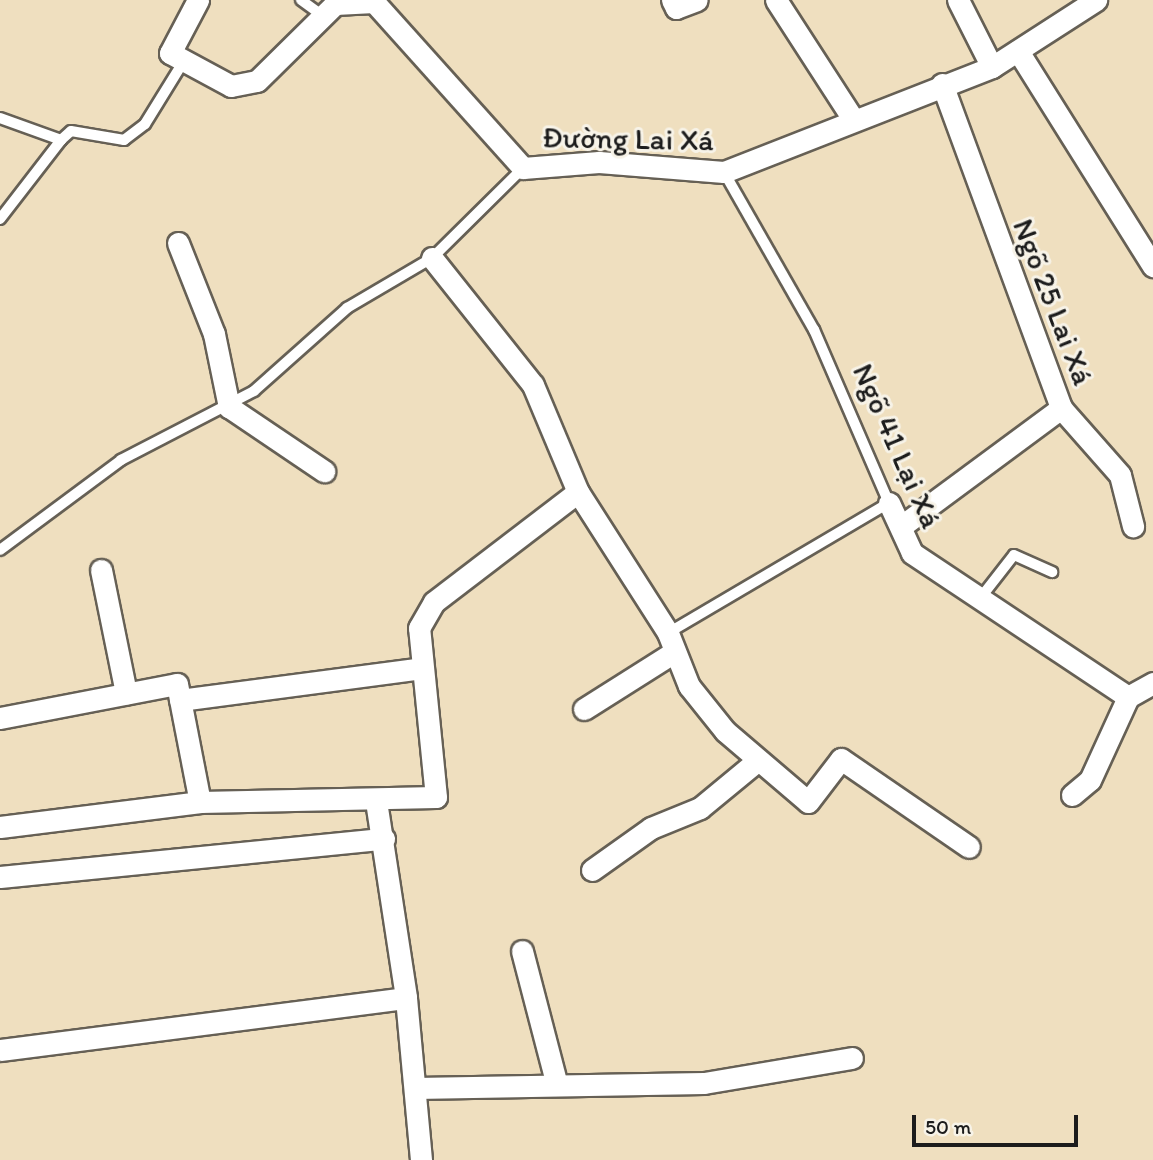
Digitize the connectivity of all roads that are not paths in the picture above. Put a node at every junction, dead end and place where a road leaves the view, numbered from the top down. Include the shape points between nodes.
1 (198, 0) edge
2 (300, 0) edge
3 (672, 0) edge
4 (697, 0) edge
5 (776, 0) edge
6 (957, 0) edge
7 (1096, 0) edge
8 (374, 1) edge
9 (323, 16) junction
10 (1018, 51) junction
11 (182, 64) junction
12 (992, 67) junction
13 (942, 84) junction
14 (0, 118) edge
15 (853, 119) junction
16 (61, 140) junction
17 (523, 168) junction
18 (724, 172) junction
19 (0, 219) edge
20 (178, 243) dead end
21 (432, 258) junction
22 (1153, 266) edge
23 (229, 407) junction
24 (1061, 408) junction
25 (324, 471) dead end
26 (578, 492) junction
27 (889, 503) junction
28 (903, 524) junction
29 (1133, 526) dead end
30 (0, 550) edge
31 (101, 570) dead end
32 (1052, 572) dead end
33 (978, 601) junction
34 (669, 644) junction
35 (422, 668) junction
36 (1153, 683) edge
37 (126, 693) junction
38 (1128, 697) junction
39 (180, 700) junction
40 (584, 709) dead end
41 (0, 718) edge
42 (757, 761) junction
43 (1072, 795) dead end
44 (376, 801) junction
45 (200, 802) junction
46 (0, 827) edge
47 (384, 839) junction
48 (970, 847) dead end
49 (592, 870) dead end
50 (0, 877) edge
51 (522, 951) dead end
52 (406, 998) junction
53 (0, 1050) edge
54 (852, 1058) dead end
55 (557, 1085) junction
56 (415, 1088) junction
57 (421, 1160) edge

1 - 11 street via 170,45
2 - 9 lane
3 - 4 street via 676,8
5 - 15 street
6 - 12 street
7 - 10 street, Đường Lai Xá
8 - 9 street, Đường Lai Xá via 335,4
8 - 17 street, Đường Lai Xá
9 - 11 street, Đường Lai Xá via 257,81 231,86
10 - 12 street, Đường Lai Xá
10 - 22 street
11 - 16 lane via 145,124 124,140 71,131
12 - 13 street, Đường Lai Xá
13 - 15 street, Đường Lai Xá
13 - 24 street, Ngõ 25 Lai Xá
14 - 16 lane
15 - 18 street, Đường Lai Xá
16 - 19 lane
17 - 18 street, Đường Lai Xá via 599,162
17 - 21 lane
18 - 27 lane, Ngõ 41 Lại Xá via 814,330
20 - 23 street via 214,334
21 - 23 lane via 347,308
21 - 26 street via 533,385
23 - 25 street
23 - 30 lane via 121,460
24 - 28 street
24 - 29 street, Ngõ 25 Lai Xá via 1120,475
26 - 34 street
26 - 35 street via 434,602 419,628
27 - 28 street, Ngõ 41 Lại Xá
27 - 34 lane
28 - 33 street, Ngõ 41 Lại Xá via 912,553
31 - 37 street
32 - 33 lane via 1014,555
33 - 38 street, Ngõ 41 Lại Xá
34 - 40 street
34 - 42 street via 708,712
35 - 39 street
35 - 44 street via 436,797
36 - 38 street
37 - 39 street via 177,684
37 - 41 street
38 - 43 street via 1090,780
39 - 45 street
42 - 48 street via 808,802 841,759
42 - 49 street via 700,808 651,828
44 - 45 street
44 - 47 street
45 - 46 street
47 - 50 street
47 - 52 street
51 - 55 street
52 - 53 street
52 - 56 street
54 - 55 street via 704,1083
55 - 56 street
56 - 57 street

